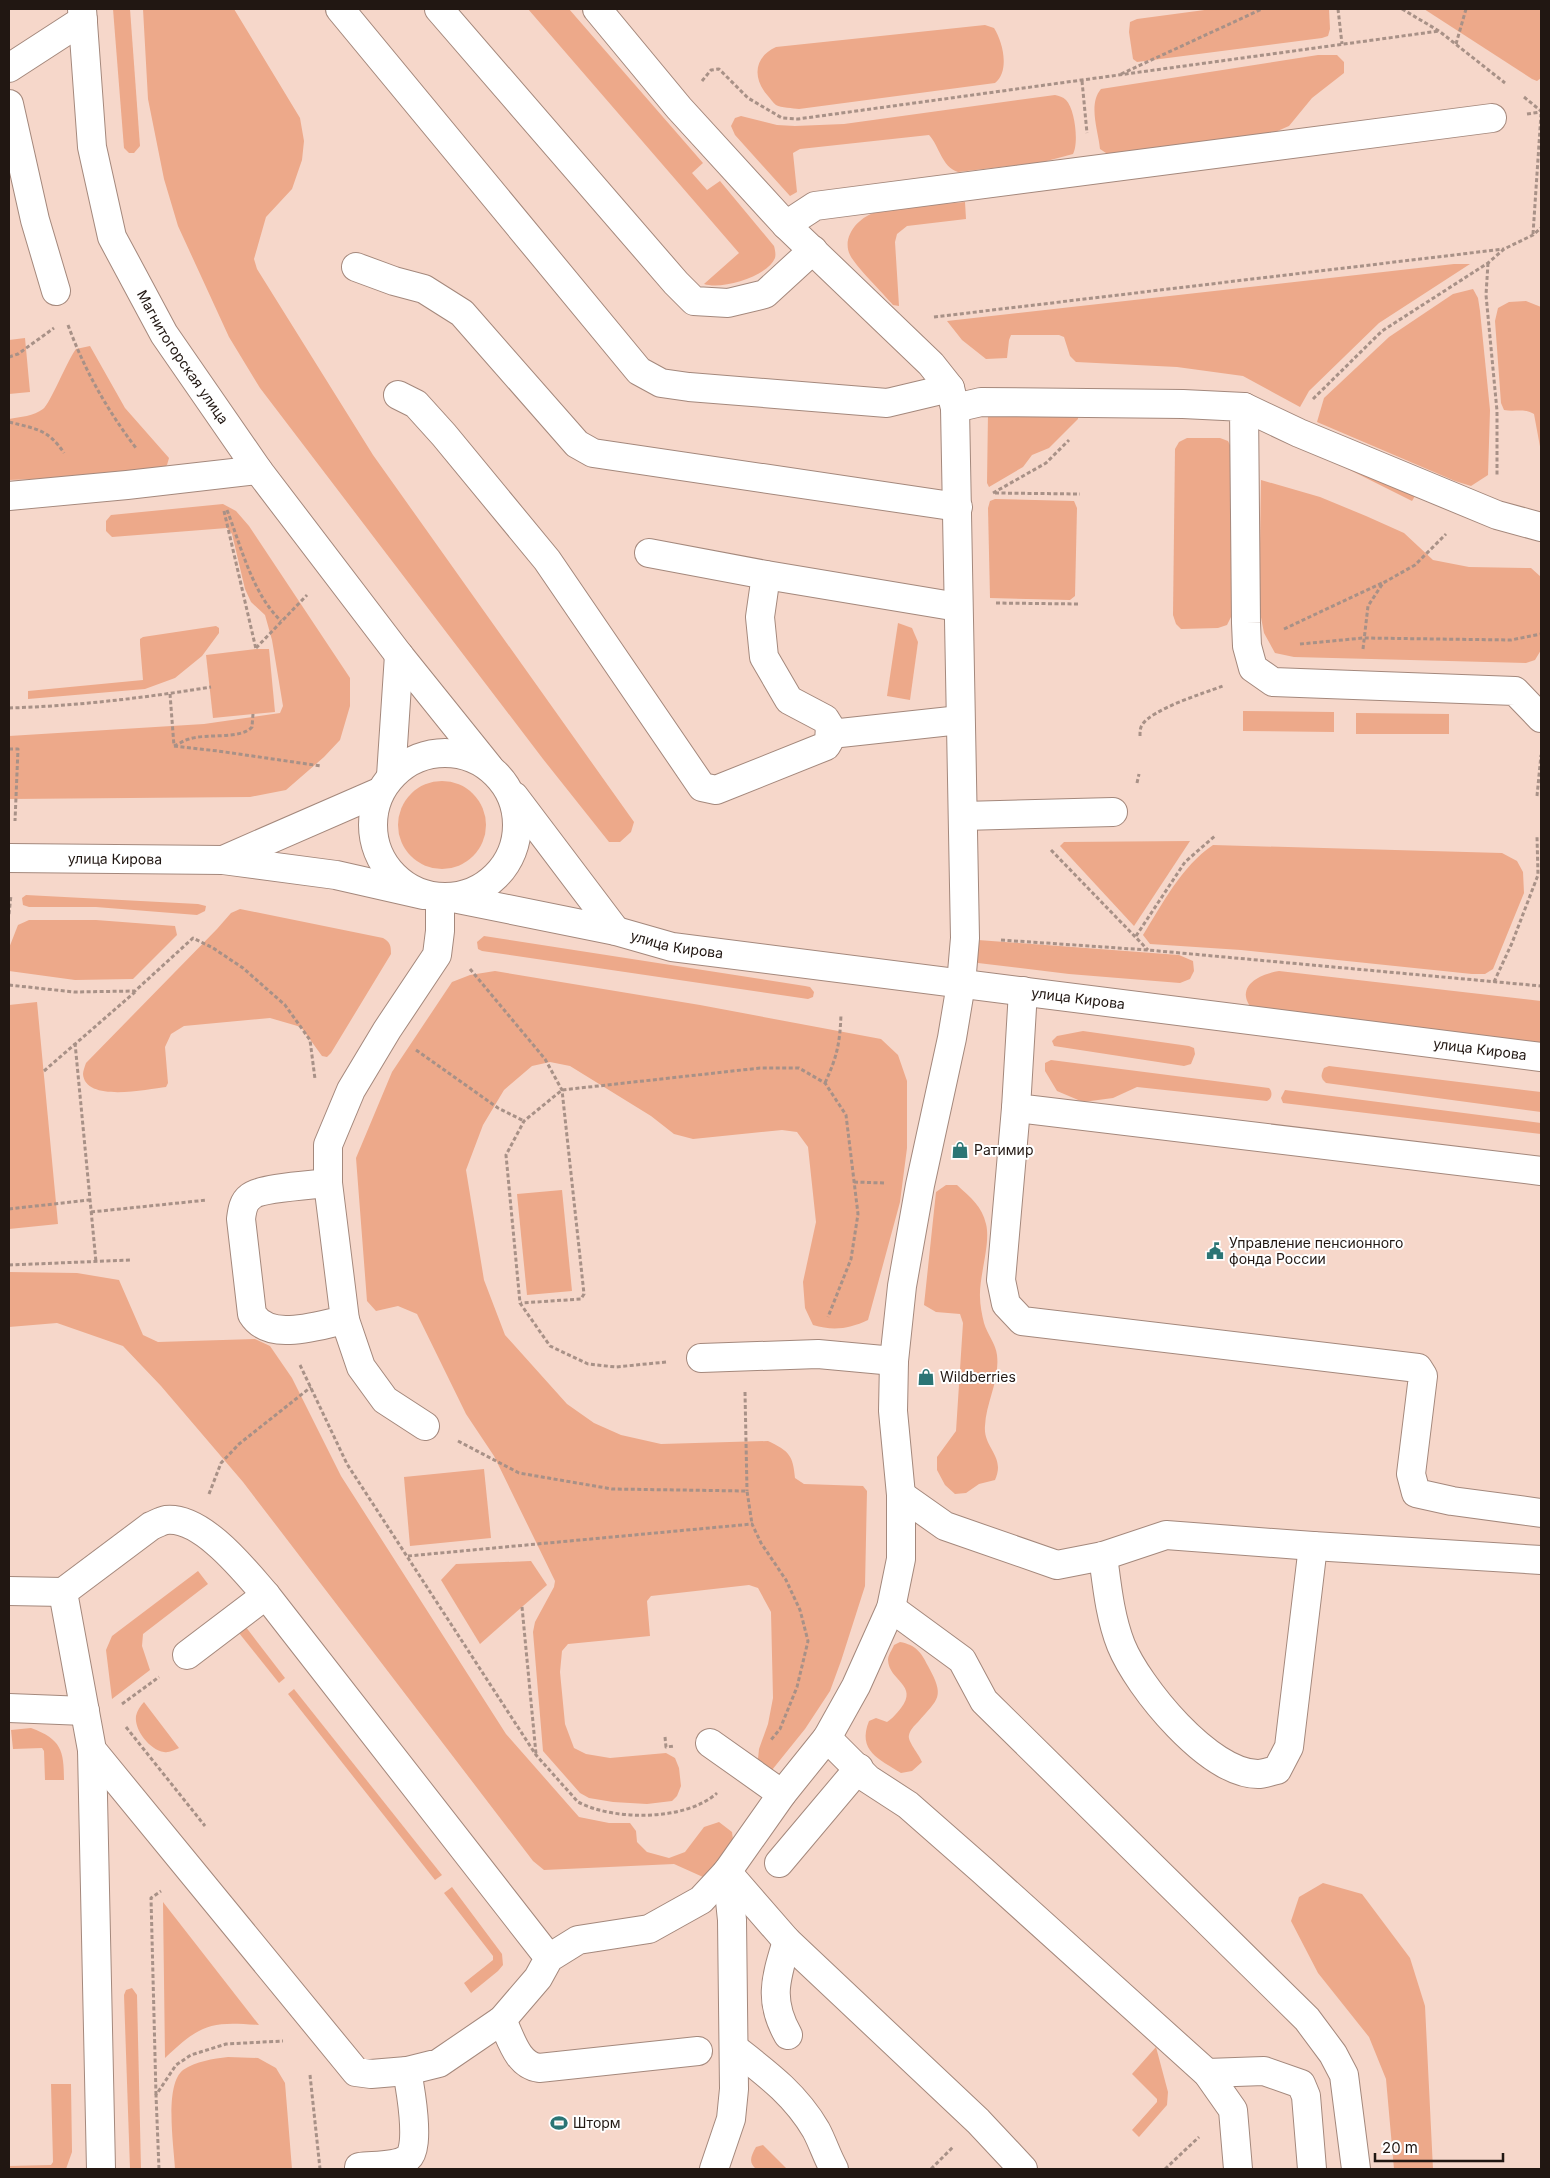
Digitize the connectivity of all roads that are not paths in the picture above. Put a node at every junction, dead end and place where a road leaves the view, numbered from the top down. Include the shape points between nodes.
1 (340, 9) edge
2 (439, 9) edge
3 (597, 9) edge
4 (82, 14) edge
5 (9, 68) edge
6 (9, 104) edge
7 (1492, 118) dead end
8 (786, 224) junction
9 (814, 250) junction
10 (356, 267) dead end
11 (56, 291) road end
12 (398, 395) dead end
13 (953, 398) junction
14 (1244, 407) junction
15 (258, 470) junction
16 (9, 496) edge
17 (958, 507) junction
18 (1541, 527) edge
19 (650, 553) dead end
20 (766, 575) junction
21 (958, 607) junction
22 (399, 655) junction
23 (1541, 718) edge
24 (960, 720) junction
25 (831, 734) junction
26 (497, 776) junction
27 (385, 784) junction
28 (1113, 812) dead end
29 (963, 816) junction
30 (9, 858) edge
31 (223, 860) junction
32 (439, 897) junction
33 (616, 931) junction
34 (961, 984) junction
35 (1023, 992) junction
36 (1541, 1057) edge
37 (1016, 1108) junction
38 (1541, 1171) edge
39 (328, 1183) junction
40 (345, 1320) junction
41 (701, 1358) road end
42 (894, 1361) junction
43 (425, 1426) road end
44 (901, 1495) junction
45 (1541, 1513) edge
46 (1313, 1546) junction
47 (1103, 1556) junction
48 (1541, 1560) edge
49 (9, 1591) edge
50 (63, 1592) junction
51 (266, 1595) junction
52 (891, 1608) junction
53 (187, 1655) road end
54 (9, 1708) edge
55 (85, 1711) junction
56 (827, 1738) junction
57 (710, 1743) dead end
58 (92, 1750) junction
59 (859, 1768) junction
60 (782, 1794) junction
61 (779, 1863) dead end
62 (727, 1872) junction
63 (787, 1941) junction
64 (549, 1958) junction
65 (502, 2020) junction
66 (788, 2035) dead end
67 (734, 2048) junction
68 (698, 2051) dead end
69 (407, 2071) junction
70 (1207, 2073) junction
71 (359, 2167) dead end
72 (101, 2169) edge
73 (714, 2169) edge
74 (834, 2169) edge
75 (1024, 2169) edge
76 (1238, 2169) edge
77 (1312, 2169) edge
78 (1356, 2169) edge

1 - 13 main road via 639,371 661,382 689,387 887,403
2 - 9 main road via 694,300 728,303 765,294
3 - 8 main road via 679,108
4 - 5 main road
4 - 15 main road, Магнитогорская улица via 92,147 112,237 164,334
6 - 11 main road via 35,220
7 - 8 main road via 815,206
8 - 9 main road
9 - 13 main road via 931,364
10 - 17 main road via 424,289 462,314 576,444 593,453
12 - 25 main road via 416,404 444,435 547,560 702,787 716,790 826,746
13 - 14 main road via 981,402
13 - 17 main road
14 - 18 main road via 1497,515
14 - 23 main road via 1250,657 1273,682 1515,691
15 - 16 main road
15 - 22 main road, Магнитогорская улица
17 - 21 main road
19 - 20 main road
20 - 21 main road
20 - 25 main road via 760,617 764,657 788,700 825,719
21 - 24 main road
22 - 26 main road, Магнитогорская улица
22 - 27 main road
24 - 25 main road
24 - 29 main road
26 - 27 main road via 470,757 450,752 428,754 408,762
26 - 32 main road via 514,804 517,826 514,848 503,868 488,884 474,891
26 - 33 main road, улица Кирова
27 - 31 main road, улица Кирова
27 - 32 main road via 373,812 372,833 378,853 388,871 404,884
28 - 29 main road
29 - 34 main road via 965,938
30 - 31 main road, улица Кирова
31 - 32 main road, улица Кирова via 336,875
32 - 33 main road, улица Кирова
32 - 39 main road via 437,955 351,1090 328,1144
33 - 34 main road, улица Кирова via 672,947
34 - 35 main road, улица Кирова
34 - 42 main road via 918,1194 902,1286
35 - 36 main road, улица Кирова
35 - 37 main road
37 - 38 main road
37 - 45 main road via 1001,1280 1006,1304 1022,1320 1418,1368 1423,1376 1411,1474 1416,1493
39 - 40 main road
39 - 40 main road via 261,1191 250,1196 244,1204 241,1218 252,1314 264,1327 284,1331
40 - 43 main road via 361,1367 385,1400
41 - 42 main road via 818,1354
42 - 44 main road via 893,1411
44 - 47 main road via 946,1526 1057,1565
44 - 52 main road via 901,1559
46 - 47 main road via 1166,1534
46 - 47 main road via 1289,1747 1277,1770 1258,1774 1234,1768 1202,1749 1148,1691 1122,1646 1110,1607
46 - 48 main road
49 - 50 main road
50 - 51 main road via 152,1526 165,1520 180,1521 226,1550
50 - 55 main road
51 - 53 main road
51 - 64 main road
52 - 56 main road via 856,1686
52 - 78 main road via 962,1660 984,1701 1307,2019 1344,2075
54 - 55 main road
55 - 58 main road
56 - 59 main road
56 - 60 main road
57 - 60 main road
58 - 69 main road via 356,2072
58 - 72 main road
59 - 61 main road
59 - 70 main road via 868,1779 908,1805
60 - 62 main road
62 - 63 main road
62 - 64 main road via 701,1900 649,1929 578,1940
62 - 67 main road via 732,1920
63 - 66 main road via 774,1994 776,2009
63 - 75 main road via 978,2121
64 - 65 main road via 538,1978
65 - 68 main road via 523,2062 531,2067
65 - 69 main road via 439,2063
67 - 73 main road via 730,2120
67 - 74 main road via 796,2101 817,2132
69 - 71 main road via 414,2145 409,2157 400,2162
70 - 76 main road via 1233,2110
70 - 77 main road via 1264,2071 1301,2084 1306,2096

